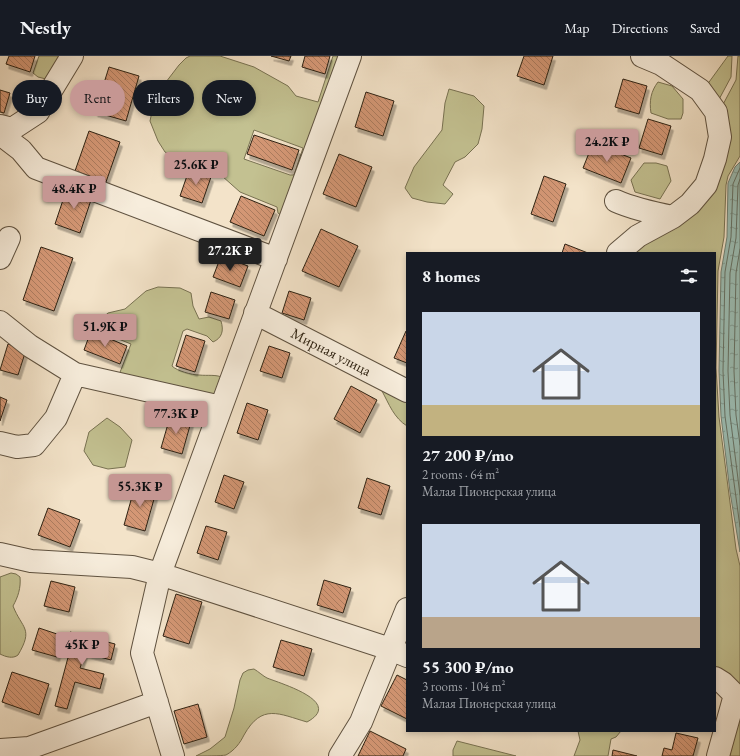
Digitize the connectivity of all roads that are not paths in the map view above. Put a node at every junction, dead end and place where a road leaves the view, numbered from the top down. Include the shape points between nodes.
1 (72, 56) edge
2 (350, 56) edge
3 (642, 56) edge
4 (0, 126) edge
5 (0, 134) edge
6 (616, 201) dead end
7 (672, 216) junction
8 (9, 238) dead end
9 (619, 252) edge
10 (0, 258) edge
11 (276, 259) junction
12 (255, 313) junction
13 (0, 322) edge
14 (75, 374) junction
15 (406, 390) edge
16 (221, 408) junction
17 (0, 443) edge
18 (0, 554) edge
19 (160, 574) junction
20 (406, 615) edge
21 (399, 653) edge
22 (716, 679) edge
23 (157, 702) junction
24 (0, 750) edge
25 (173, 756) edge
26 (340, 756) edge
27 (718, 756) edge

1 - 4 street via 38,112 12,129
2 - 11 street
3 - 7 street via 661,64 700,90 716,112 720,137 706,185 690,204
5 - 11 street via 21,150 36,168
6 - 7 street via 650,213
7 - 9 street via 638,236
8 - 10 street
11 - 12 street
12 - 15 street, Мирная улица
12 - 16 street
13 - 14 street via 30,346
14 - 16 street
14 - 17 street via 56,418 34,445 17,447
16 - 19 street
18 - 19 street via 31,561 132,567
19 - 21 street
19 - 23 street via 142,653
20 - 21 street
21 - 26 street
22 - 27 street via 735,695
23 - 24 street via 29,748
23 - 25 street

